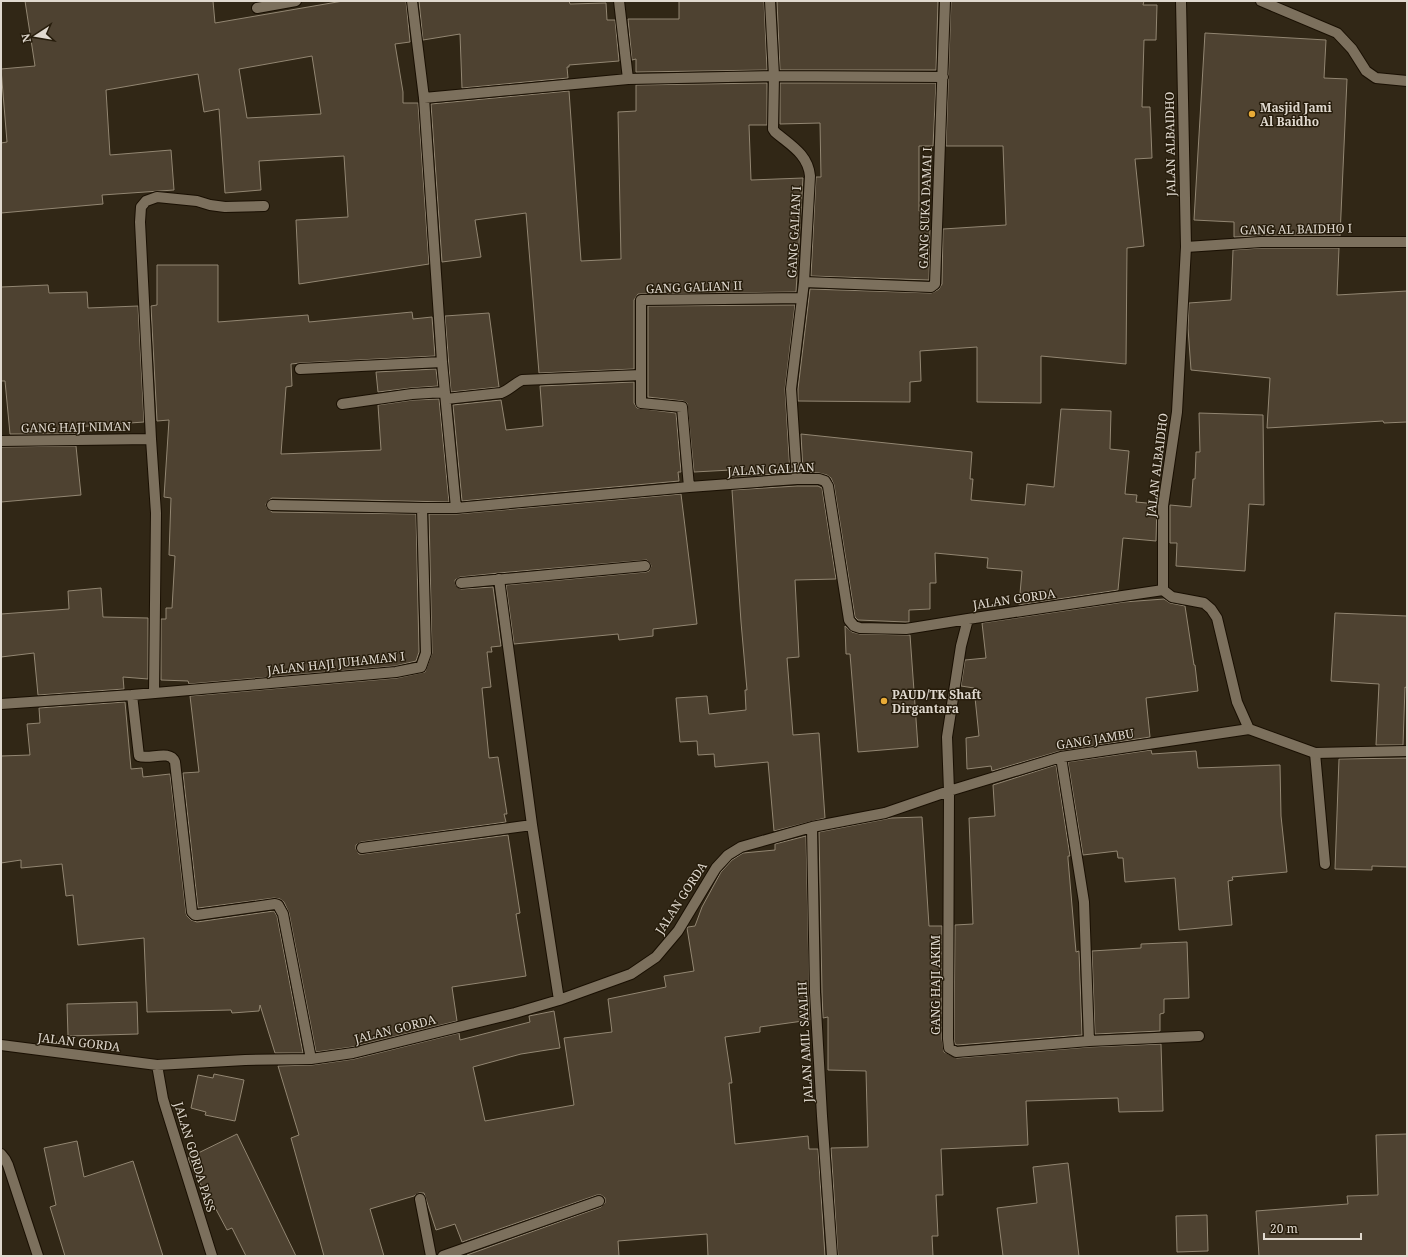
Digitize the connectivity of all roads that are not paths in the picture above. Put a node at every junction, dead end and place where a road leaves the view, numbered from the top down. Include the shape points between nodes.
1 (296, 1) edge
2 (412, 1) edge
3 (619, 1) edge
4 (770, 1) edge
5 (945, 1) edge
6 (1181, 1) edge
7 (1261, 1) edge
8 (257, 8) dead end
9 (774, 76) junction
10 (943, 77) junction
11 (628, 79) junction
12 (1407, 81) edge
13 (424, 98) junction
14 (264, 206) dead end
15 (1407, 242) edge
16 (1186, 246) junction
17 (804, 282) junction
18 (802, 298) junction
19 (442, 362) junction
20 (300, 369) dead end
21 (641, 375) junction
22 (445, 396) junction
23 (342, 404) dead end
24 (151, 439) junction
25 (1, 441) edge
26 (798, 479) junction
27 (689, 486) junction
28 (272, 506) dead end
29 (422, 508) junction
30 (456, 508) junction
31 (644, 566) dead end
32 (499, 579) junction
33 (461, 583) dead end
34 (1163, 590) junction
35 (968, 619) junction
36 (154, 693) junction
37 (132, 695) junction
38 (1, 704) edge
39 (1249, 729) junction
40 (1407, 752) edge
41 (1315, 753) junction
42 (1061, 757) junction
43 (949, 791) junction
44 (532, 825) junction
45 (812, 827) junction
46 (362, 848) dead end
47 (1325, 864) dead end
48 (559, 1000) junction
49 (1199, 1036) dead end
50 (1089, 1041) junction
51 (1, 1045) edge
52 (311, 1059) junction
53 (158, 1064) junction
54 (1, 1154) edge
55 (420, 1199) dead end
56 (598, 1200) dead end
57 (38, 1256) edge
58 (212, 1256) edge
59 (431, 1256) edge
60 (443, 1256) edge
61 (832, 1256) edge

1 - 8 street
2 - 13 street
3 - 11 street
4 - 9 street, GANG GALIAN I
5 - 10 street, GANG SUKA DAMAI I
6 - 16 street, JALAN ALBAIDHO
7 - 12 street via 1337,34 1352,49 1366,71 1376,78
9 - 10 street
9 - 11 street
9 - 17 street, GANG GALIAN I via 773,129 802,154 809,168
10 - 17 street, GANG SUKA DAMAI I via 935,284 931,287
11 - 13 street
13 - 19 street
14 - 24 street via 225,207 157,196 141,206
15 - 16 street, GANG AL BAIDHO I via 1261,242
16 - 34 street, JALAN ALBAIDHO via 1177,412 1163,506
17 - 18 street, GANG GALIAN I
18 - 21 street, GANG GALIAN II via 641,300
18 - 26 street, GANG GALIAN I via 791,389
19 - 20 street
19 - 22 street
21 - 22 street via 522,380 501,393
21 - 27 street, GANG GALIAN II via 641,404 682,407
22 - 23 street via 412,394
22 - 30 street
24 - 25 street, GANG HAJI NIMAN
24 - 36 street via 156,513
26 - 27 street, JALAN GALIAN
26 - 35 street, JALAN GALIAN via 819,479 825,481 828,486 850,620 854,626 906,629
27 - 30 street, JALAN GALIAN
28 - 29 street
29 - 30 street
29 - 36 street, JALAN HAJI JUHAMAN I via 426,653 421,667 396,672
31 - 32 street
32 - 33 street
32 - 44 street
34 - 35 street, JALAN GORDA
34 - 39 street via 1172,597 1204,603 1211,608 1217,618 1237,702
35 - 43 street, JALAN GORDA via 961,646 947,737
36 - 37 street, JALAN HAJI JUHAMAN I
37 - 38 street, JALAN HAJI JUHAMAN I
37 - 52 street via 139,756 168,755 175,762 192,912 197,915 274,904 280,908
39 - 41 street
39 - 42 street, GANG JAMBU
40 - 41 street
41 - 47 street
42 - 43 street, GANG JAMBU
42 - 50 street via 1084,902
43 - 45 street, JALAN GORDA via 884,814
43 - 50 street, GANG HAJI AKIM via 949,1048 956,1052
44 - 46 street
44 - 48 street
45 - 48 street, JALAN GORDA via 741,847 728,855 716,868 678,931 656,957 631,974
45 - 61 street, JALAN AMIL SA'ALIH via 815,992
48 - 52 street, JALAN GORDA via 353,1053
49 - 50 street, GANG HAJI AKIM
51 - 53 street, JALAN GORDA
52 - 53 street, JALAN GORDA
53 - 58 street, JALAN GORDA PASS via 163,1100
54 - 57 street via 8,1165
55 - 59 street
56 - 60 street

